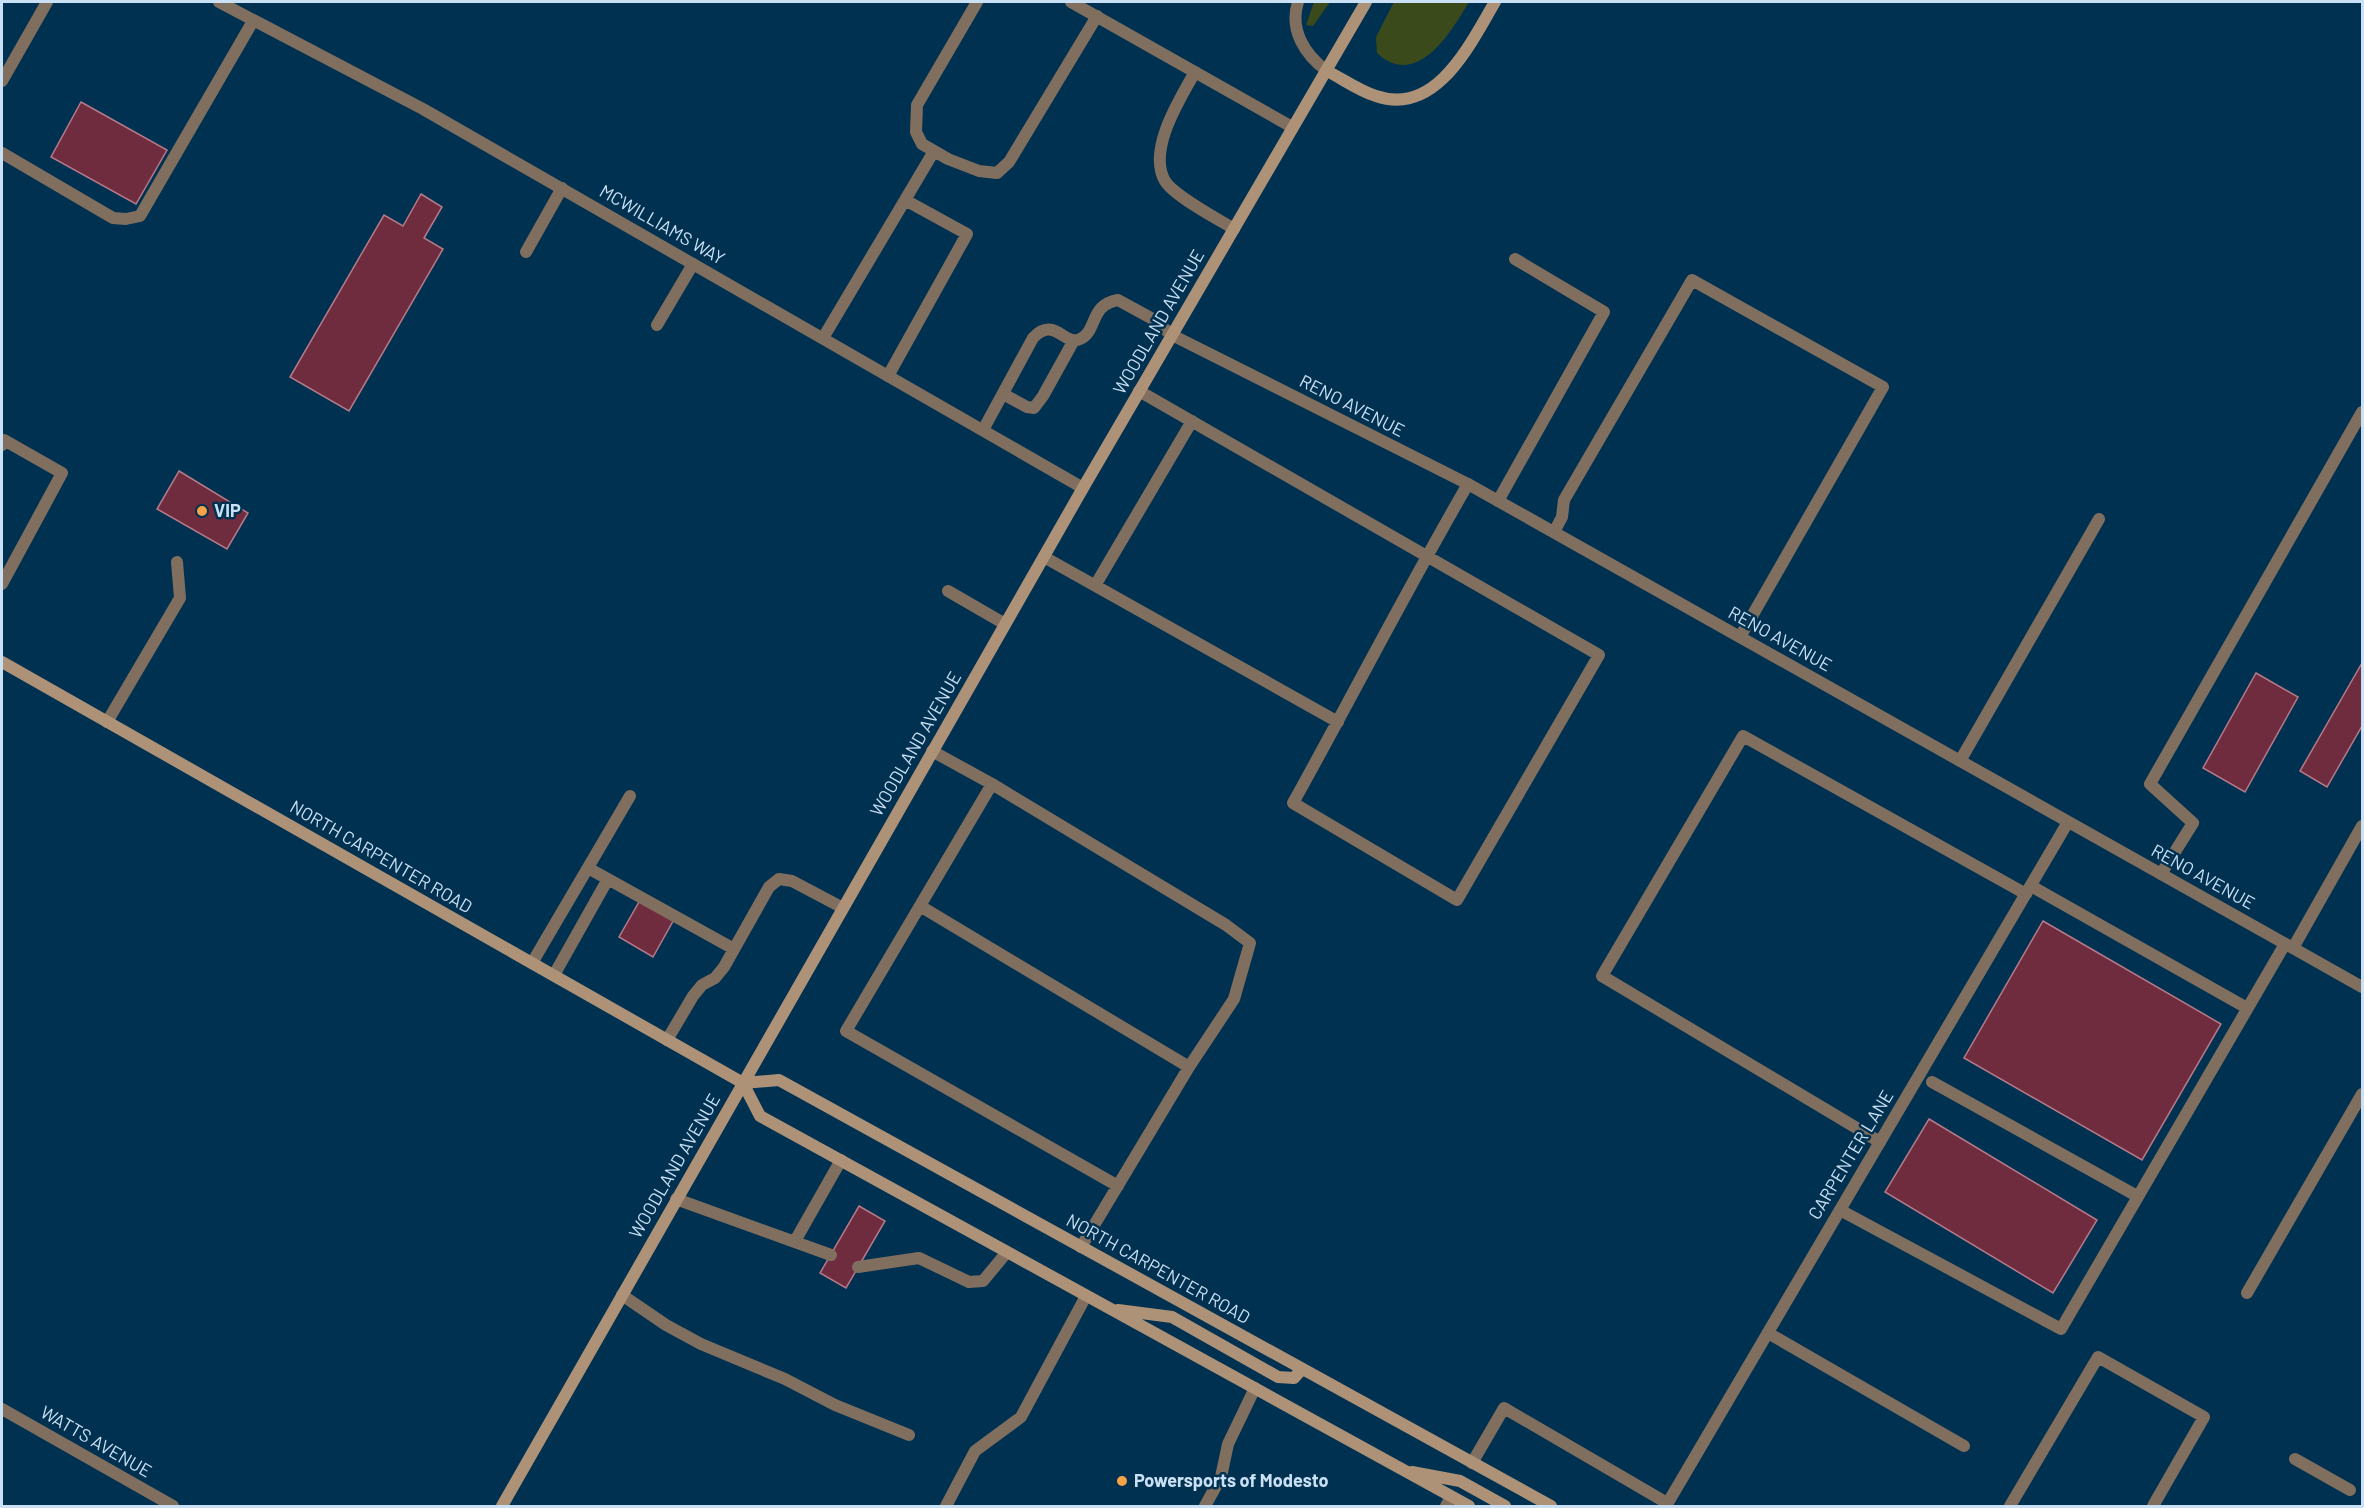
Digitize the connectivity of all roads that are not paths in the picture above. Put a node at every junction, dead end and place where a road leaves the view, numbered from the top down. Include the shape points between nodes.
1 (47, 2) edge
2 (219, 2) edge
3 (977, 2) edge
4 (1071, 2) edge
5 (1298, 2) edge
6 (1366, 2) edge
7 (1495, 2) edge
8 (1096, 16) junction
9 (253, 21) junction
10 (1327, 71) junction
11 (1195, 72) junction
12 (2, 81) edge
13 (1292, 127) junction
14 (934, 151) junction
15 (2, 153) edge
16 (562, 188) junction
17 (905, 200) junction
18 (1234, 229) junction
19 (526, 252) dead end
20 (1515, 260) dead end
21 (693, 264) junction
22 (657, 324) dead end
23 (1172, 335) junction
24 (823, 338) junction
25 (1074, 340) junction
26 (888, 376) junction
27 (1139, 391) junction
28 (1003, 394) junction
29 (2362, 412) edge
30 (1192, 421) junction
31 (983, 430) junction
32 (2, 444) edge
33 (1468, 484) junction
34 (1083, 488) junction
35 (1498, 501) junction
36 (2099, 519) dead end
37 (1554, 532) junction
38 (1044, 557) junction
39 (1427, 558) junction
40 (177, 562) dead end
41 (2, 584) edge
42 (1096, 584) junction
43 (948, 591) dead end
44 (1005, 624) junction
45 (1740, 637) junction
46 (2, 662) edge
47 (107, 722) junction
48 (1338, 722) junction
49 (932, 751) junction
50 (1960, 761) junction
51 (992, 784) junction
52 (630, 796) dead end
53 (2068, 822) junction
54 (2362, 826) edge
55 (588, 868) junction
56 (2161, 874) junction
57 (608, 879) junction
58 (2028, 890) junction
59 (920, 906) junction
60 (843, 908) junction
61 (2289, 946) junction
62 (734, 949) junction
63 (532, 963) junction
64 (554, 975) junction
65 (2362, 987) edge
66 (2247, 1008) junction
67 (667, 1040) junction
68 (1189, 1067) junction
69 (1932, 1082) dead end
70 (743, 1083) junction
71 (2362, 1094) edge
72 (1880, 1142) junction
73 (841, 1160) junction
74 (1118, 1186) junction
75 (2137, 1196) junction
76 (676, 1199) junction
77 (1840, 1210) junction
78 (795, 1241) junction
79 (1081, 1247) junction
80 (1007, 1252) junction
81 (831, 1255) dead end
82 (858, 1267) dead end
83 (2247, 1293) dead end
84 (622, 1295) junction
85 (1086, 1296) junction
86 (1111, 1309) junction
87 (1767, 1334) junction
88 (1302, 1369) junction
89 (1255, 1389) junction
90 (2, 1409) edge
91 (909, 1435) dead end
92 (1964, 1446) dead end
93 (2295, 1459) dead end
94 (1472, 1463) junction
95 (1402, 1470) junction
96 (2350, 1490) dead end
97 (1448, 1502) edge
98 (1666, 1505) edge
99 (173, 1506) edge
100 (502, 1506) edge
101 (946, 1506) edge
102 (1205, 1506) edge
103 (1468, 1506) edge
104 (1505, 1506) edge
105 (1551, 1506) edge
106 (2010, 1506) edge
107 (2153, 1506) edge

1 - 12 street
2 - 9 street, MCWILLIAMS WAY
3 - 14 street via 917,105 916,132 922,144
4 - 8 street
5 - 10 street via 1296,29 1304,49
6 - 10 main road, WOODLAND AVENUE
7 - 10 main road via 1461,60 1431,89 1414,96 1376,96
8 - 11 street
8 - 14 street via 1009,162 998,173 979,171
9 - 15 street via 140,216 113,218
9 - 16 street, MCWILLIAMS WAY via 423,109
10 - 13 main road, WOODLAND AVENUE
11 - 13 street
11 - 18 street via 1163,138 1160,162 1165,180 1175,192
13 - 18 main road, WOODLAND AVENUE
14 - 17 street
16 - 19 street
16 - 21 street, MCWILLIAMS WAY
17 - 24 street
17 - 26 street via 967,234
18 - 23 main road, WOODLAND AVENUE
20 - 35 street via 1604,312
21 - 22 street
21 - 24 street, MCWILLIAMS WAY
23 - 25 street, RENO AVENUE via 1118,300 1100,308 1085,335
23 - 27 main road, WOODLAND AVENUE
23 - 33 street, RENO AVENUE
24 - 26 street, MCWILLIAMS WAY
25 - 28 street via 1048,329 1039,332
25 - 28 street via 1034,408
26 - 31 street, MCWILLIAMS WAY
27 - 30 street
27 - 34 main road, WOODLAND AVENUE
28 - 31 street
29 - 56 street via 2150,784 2193,823
30 - 39 street
30 - 42 street
31 - 34 street, MCWILLIAMS WAY
32 - 41 street via 4,440 62,473
33 - 35 street, RENO AVENUE
33 - 39 street
34 - 38 main road, WOODLAND AVENUE
35 - 37 street, RENO AVENUE
36 - 50 street
37 - 45 street, RENO AVENUE
37 - 45 street via 1562,517 1564,500 1692,280 1883,387
38 - 42 street
38 - 44 main road, WOODLAND AVENUE
39 - 48 street
39 - 48 street via 1599,655 1457,900 1293,803
40 - 47 street via 180,598
42 - 48 street
43 - 44 street
44 - 49 main road, WOODLAND AVENUE
45 - 50 street, RENO AVENUE
46 - 47 main road, NORTH CARPENTER ROAD
47 - 63 main road, NORTH CARPENTER ROAD
49 - 51 street
49 - 60 main road, WOODLAND AVENUE
50 - 53 street, RENO AVENUE
51 - 59 street
51 - 68 street via 1250,943 1234,999
52 - 55 street
53 - 56 street, RENO AVENUE
53 - 58 street, CARPENTER LANE
54 - 61 street
55 - 57 street
55 - 63 street
56 - 61 street, RENO AVENUE
57 - 62 street
57 - 64 street
58 - 66 street
58 - 72 street, CARPENTER LANE
58 - 72 street via 1743,736 1602,976
59 - 68 street
59 - 74 street via 846,1031
60 - 62 street via 792,881 779,879 769,888
60 - 70 main road, WOODLAND AVENUE
61 - 65 street, RENO AVENUE
61 - 66 street
62 - 67 street via 715,978 693,996
63 - 64 main road, NORTH CARPENTER ROAD
64 - 67 main road, NORTH CARPENTER ROAD
66 - 75 street
67 - 70 main road, NORTH CARPENTER ROAD
68 - 74 street
69 - 75 street
70 - 73 main road via 760,1116
70 - 76 main road, WOODLAND AVENUE
70 - 79 main road, NORTH CARPENTER ROAD via 779,1080
71 - 83 street
72 - 77 street, CARPENTER LANE
73 - 78 street
73 - 80 main road
74 - 79 street
75 - 77 street via 2061,1329
76 - 78 street
76 - 84 main road, WOODLAND AVENUE
77 - 87 street, CARPENTER LANE
78 - 81 street
79 - 88 main road, NORTH CARPENTER ROAD
80 - 82 street via 982,1281 969,1282 919,1258
80 - 85 main road
84 - 91 street via 701,1344
84 - 100 main road, WOODLAND AVENUE
85 - 86 main road
85 - 101 street via 1021,1417 975,1451
86 - 88 main road via 1172,1317 1278,1377 1294,1378
86 - 89 main road
87 - 92 street
87 - 98 street, CARPENTER LANE
88 - 94 main road, NORTH CARPENTER ROAD
89 - 95 main road
89 - 102 street via 1228,1444 1221,1476
90 - 99 street, WATTS AVENUE
93 - 96 street
94 - 98 street via 1504,1408
94 - 105 main road, NORTH CARPENTER ROAD
95 - 97 main road
95 - 104 main road via 1460,1481
97 - 103 main road
106 - 107 street via 2098,1357 2204,1417

